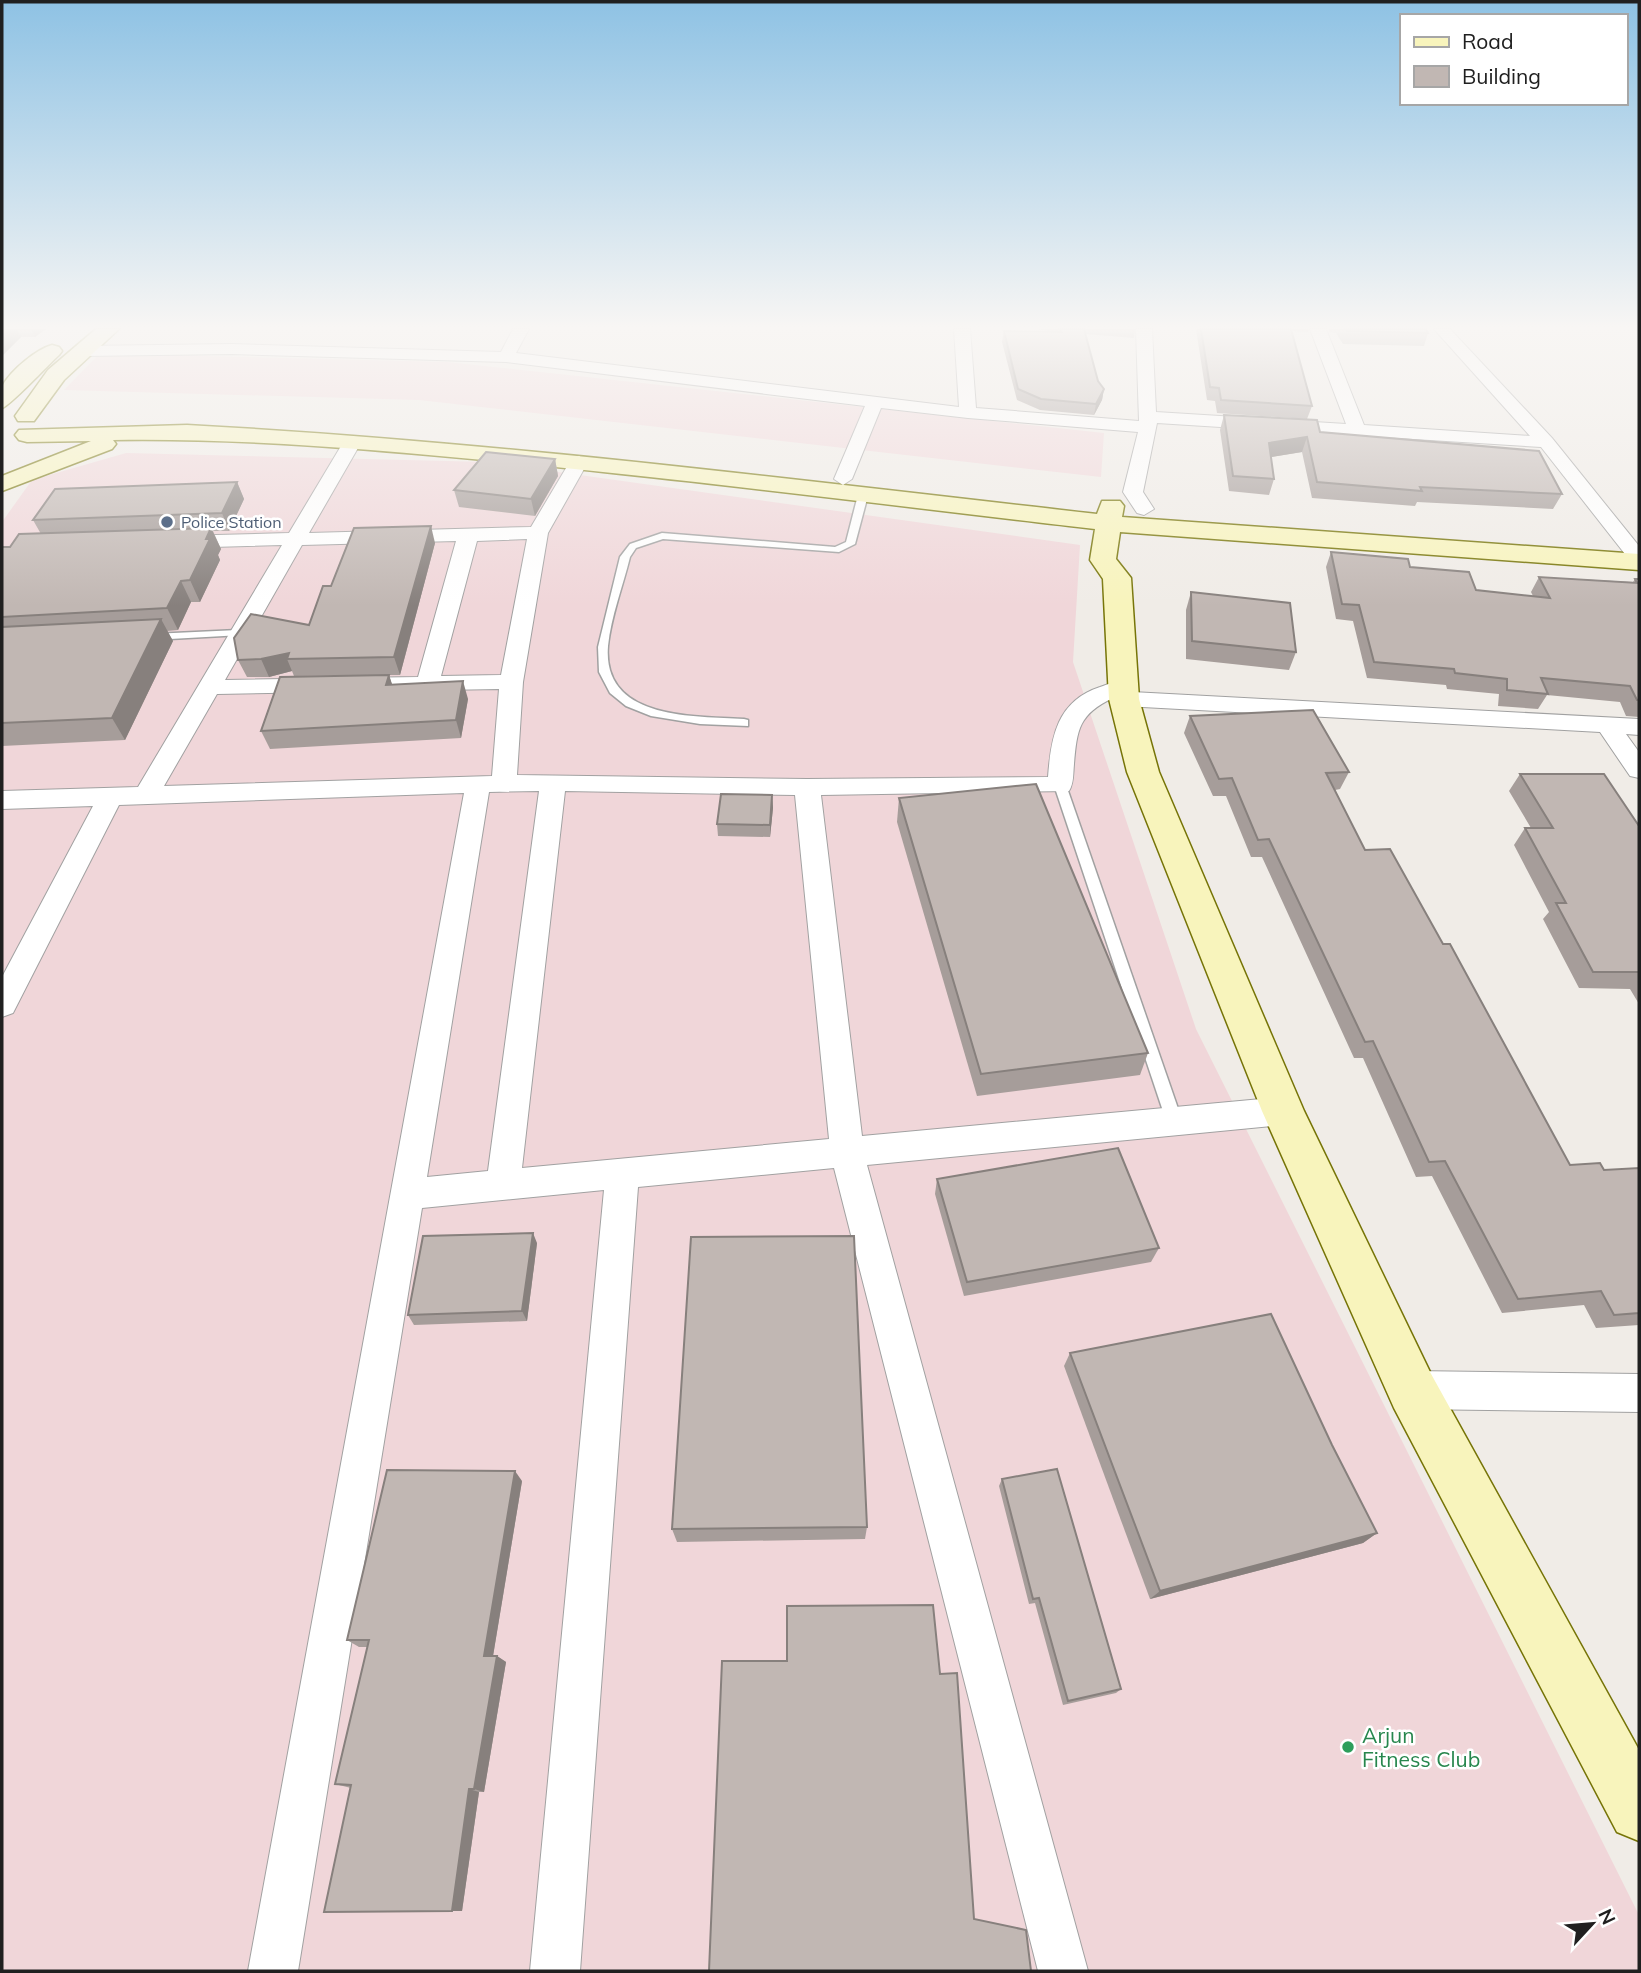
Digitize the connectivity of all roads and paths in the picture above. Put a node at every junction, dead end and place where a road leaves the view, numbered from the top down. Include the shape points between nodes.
1 (10, 421) edge
2 (28, 421) edge
3 (99, 421) edge
4 (299, 421) edge
5 (867, 421) edge
6 (1129, 421) edge
7 (1353, 421) edge
8 (1526, 421) edge
9 (1148, 422) junction
10 (22, 431) junction
11 (1357, 432) junction
12 (139, 433) junction
13 (353, 441) junction
14 (1546, 442) junction
15 (579, 463) junction
16 (2, 469) edge
17 (843, 478) junction
18 (2, 484) edge
19 (863, 495) junction
20 (1140, 509) junction
21 (1108, 514) junction
22 (538, 533) junction
23 (468, 535) junction
24 (296, 537) junction
25 (163, 542) edge
26 (1636, 552) edge
27 (1131, 565) junction
28 (238, 633) junction
29 (137, 638) edge
30 (428, 682) junction
31 (511, 682) junction
32 (211, 687) junction
33 (1124, 693) junction
34 (744, 723) dead end
35 (1607, 725) junction
36 (1639, 727) edge
37 (1639, 770) edge
38 (553, 782) junction
39 (491, 784) junction
40 (1060, 785) junction
41 (807, 787) junction
42 (147, 794) junction
43 (111, 795) junction
44 (2, 800) edge
45 (2, 1004) edge
46 (1283, 1111) junction
47 (1175, 1123) junction
48 (847, 1153) junction
49 (622, 1175) junction
50 (503, 1186) junction
51 (407, 1194) junction
52 (1412, 1390) junction
53 (1639, 1393) edge
54 (1639, 1810) edge
55 (273, 1971) edge
56 (555, 1971) edge
57 (1063, 1971) edge

1 - 10 main road
2 - 10 main road
3 - 10 main road
4 - 17 main road via 521,440
5 - 17 street
6 - 9 street
7 - 11 street
8 - 14 street
9 - 11 street
9 - 20 street
10 - 12 main road
10 - 16 main road
11 - 14 street
12 - 13 main road
12 - 18 main road
13 - 15 main road
13 - 24 street
14 - 26 street
15 - 19 main road
15 - 22 street
17 - 21 main road
19 - 21 main road
19 - 34 lane via 850,544 836,550 662,536 633,546 625,557 603,649 606,674 615,692 641,711 659,717
20 - 21 main road
20 - 21 street
20 - 26 main road
20 - 27 main road
21 - 27 main road via 1102,560
22 - 23 street
22 - 31 street
23 - 24 street
23 - 30 street
24 - 25 street
24 - 28 street
27 - 33 main road
28 - 29 lane
28 - 32 street
30 - 31 street
30 - 32 street
31 - 39 street
32 - 42 street
33 - 35 street
33 - 40 street via 1093,695 1077,706 1065,731
33 - 46 main road via 1143,772
35 - 36 street
35 - 37 street
38 - 39 street
38 - 41 street
38 - 50 street
39 - 42 street
39 - 51 street
40 - 41 street
40 - 47 lane
41 - 48 street
42 - 43 street
43 - 44 street
43 - 45 street
46 - 47 street
46 - 52 main road
47 - 48 street
48 - 49 street
48 - 57 street
49 - 50 street
49 - 56 street
50 - 51 street
51 - 55 street
52 - 53 street
52 - 54 main road

